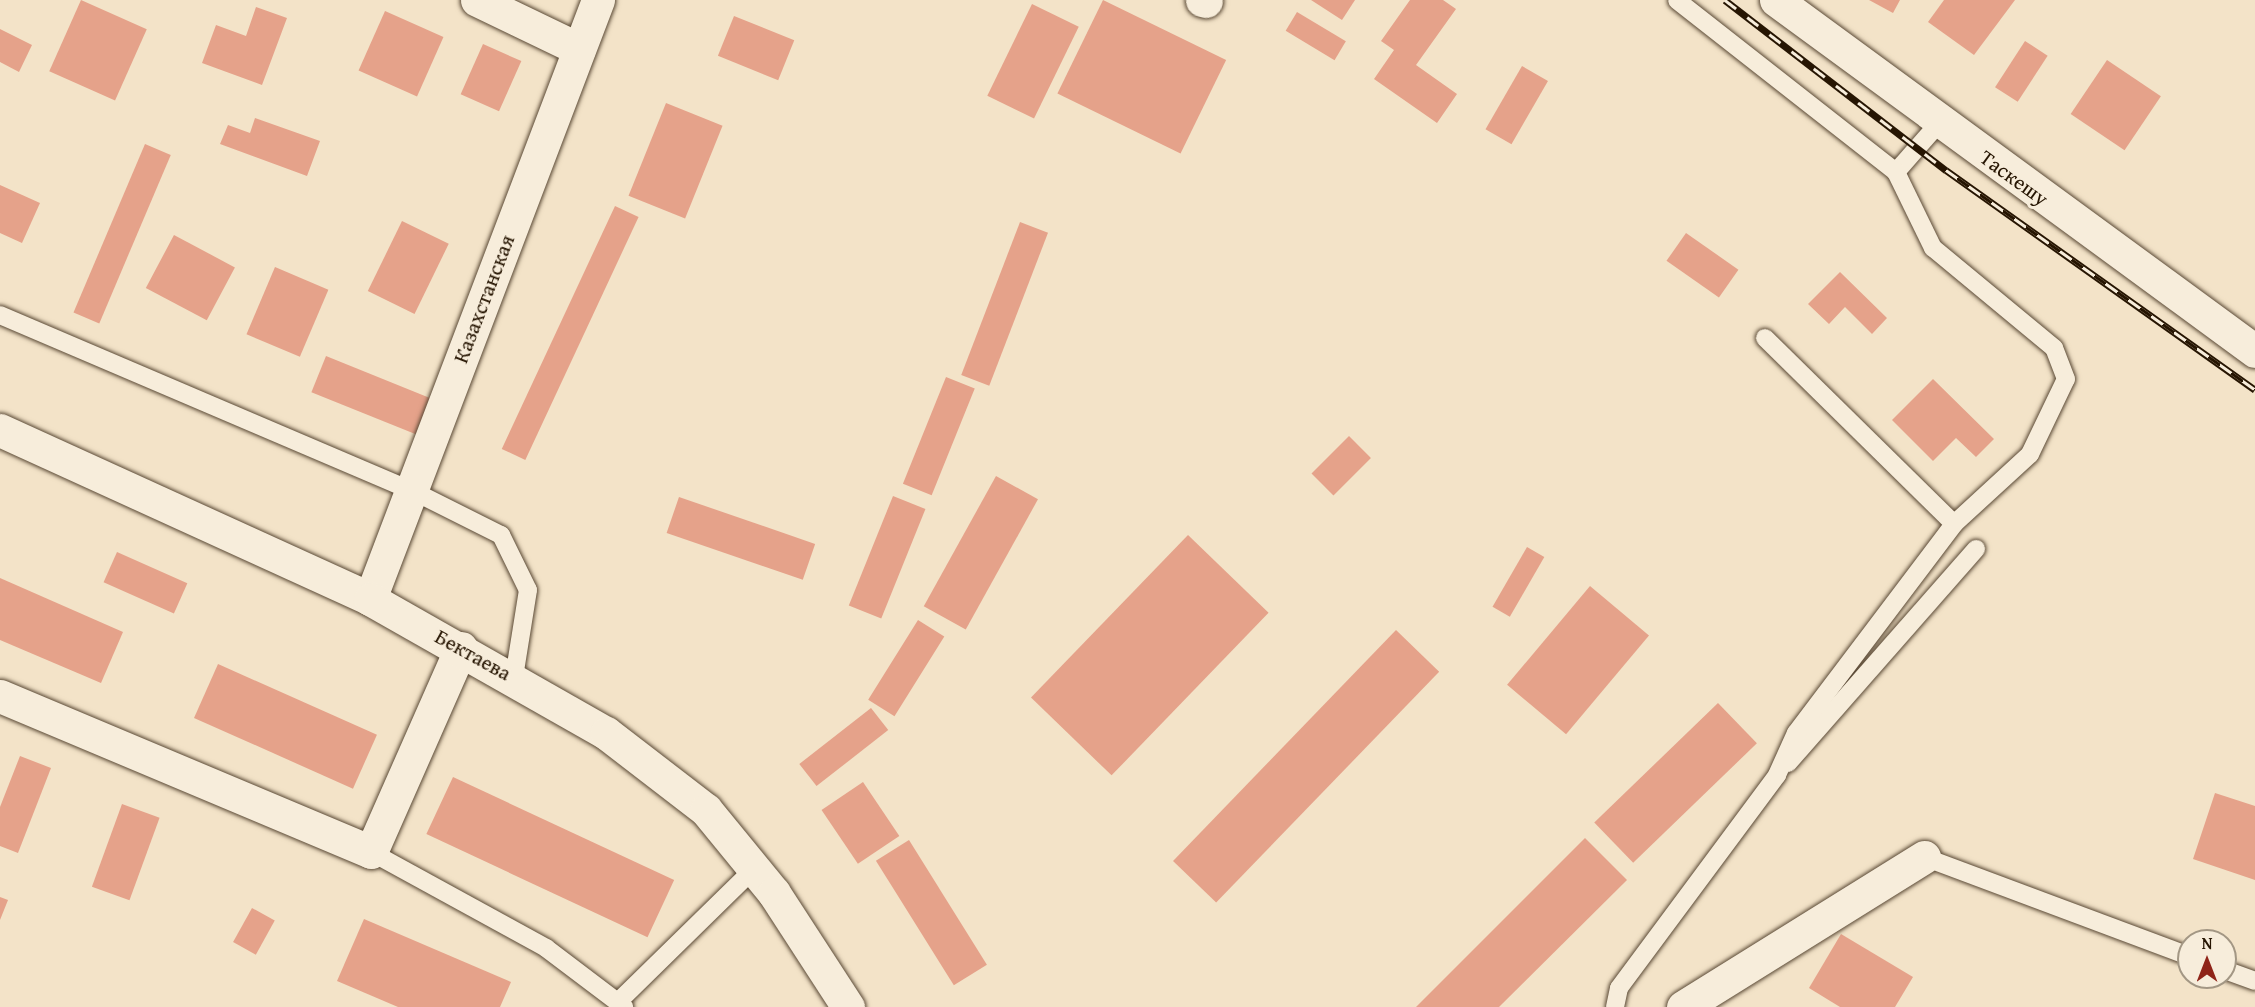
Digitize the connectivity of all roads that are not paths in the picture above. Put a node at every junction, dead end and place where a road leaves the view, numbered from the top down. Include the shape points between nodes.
1 (477, 0) edge
2 (598, 0) edge
3 (1677, 0) edge
4 (1776, 0) edge
5 (579, 49) junction
6 (1939, 123) junction
7 (1896, 172) junction
8 (0, 315) edge
9 (1765, 338) dead end
10 (2255, 351) edge
11 (0, 430) edge
12 (411, 490) junction
13 (1954, 524) junction
14 (1976, 549) dead end
15 (370, 599) junction
16 (461, 648) junction
17 (514, 677) junction
18 (0, 696) edge
19 (1777, 775) junction
20 (371, 852) junction
21 (1924, 857) joint
22 (754, 868) junction
23 (2177, 952) edge
24 (2237, 974) edge
25 (2255, 981) edge
26 (622, 1003) edge
27 (848, 1007) edge
28 (1615, 1007) edge
29 (1683, 1007) edge

1 - 5 street
2 - 5 street, Казахстанская
3 - 7 lane
4 - 6 street, Таскешу
5 - 12 street, Казахстанская
6 - 7 lane
6 - 10 street, Таскешу
7 - 13 lane via 1933,248 2054,348 2066,378 2030,454
8 - 12 lane
9 - 13 lane
11 - 15 street, Бектаева
12 - 15 street, Казахстанская
12 - 17 lane via 501,535 528,590
13 - 19 lane via 1796,733
14 - 19 lane
15 - 16 street, Бектаева
16 - 17 street, Бектаева
16 - 20 street
17 - 22 street, Бектаева via 606,733 706,810
18 - 20 street
19 - 28 lane via 1619,988
20 - 26 lane via 546,948
21 - 23 lane
21 - 29 street
22 - 26 lane
22 - 27 street, Бектаева
24 - 25 lane

